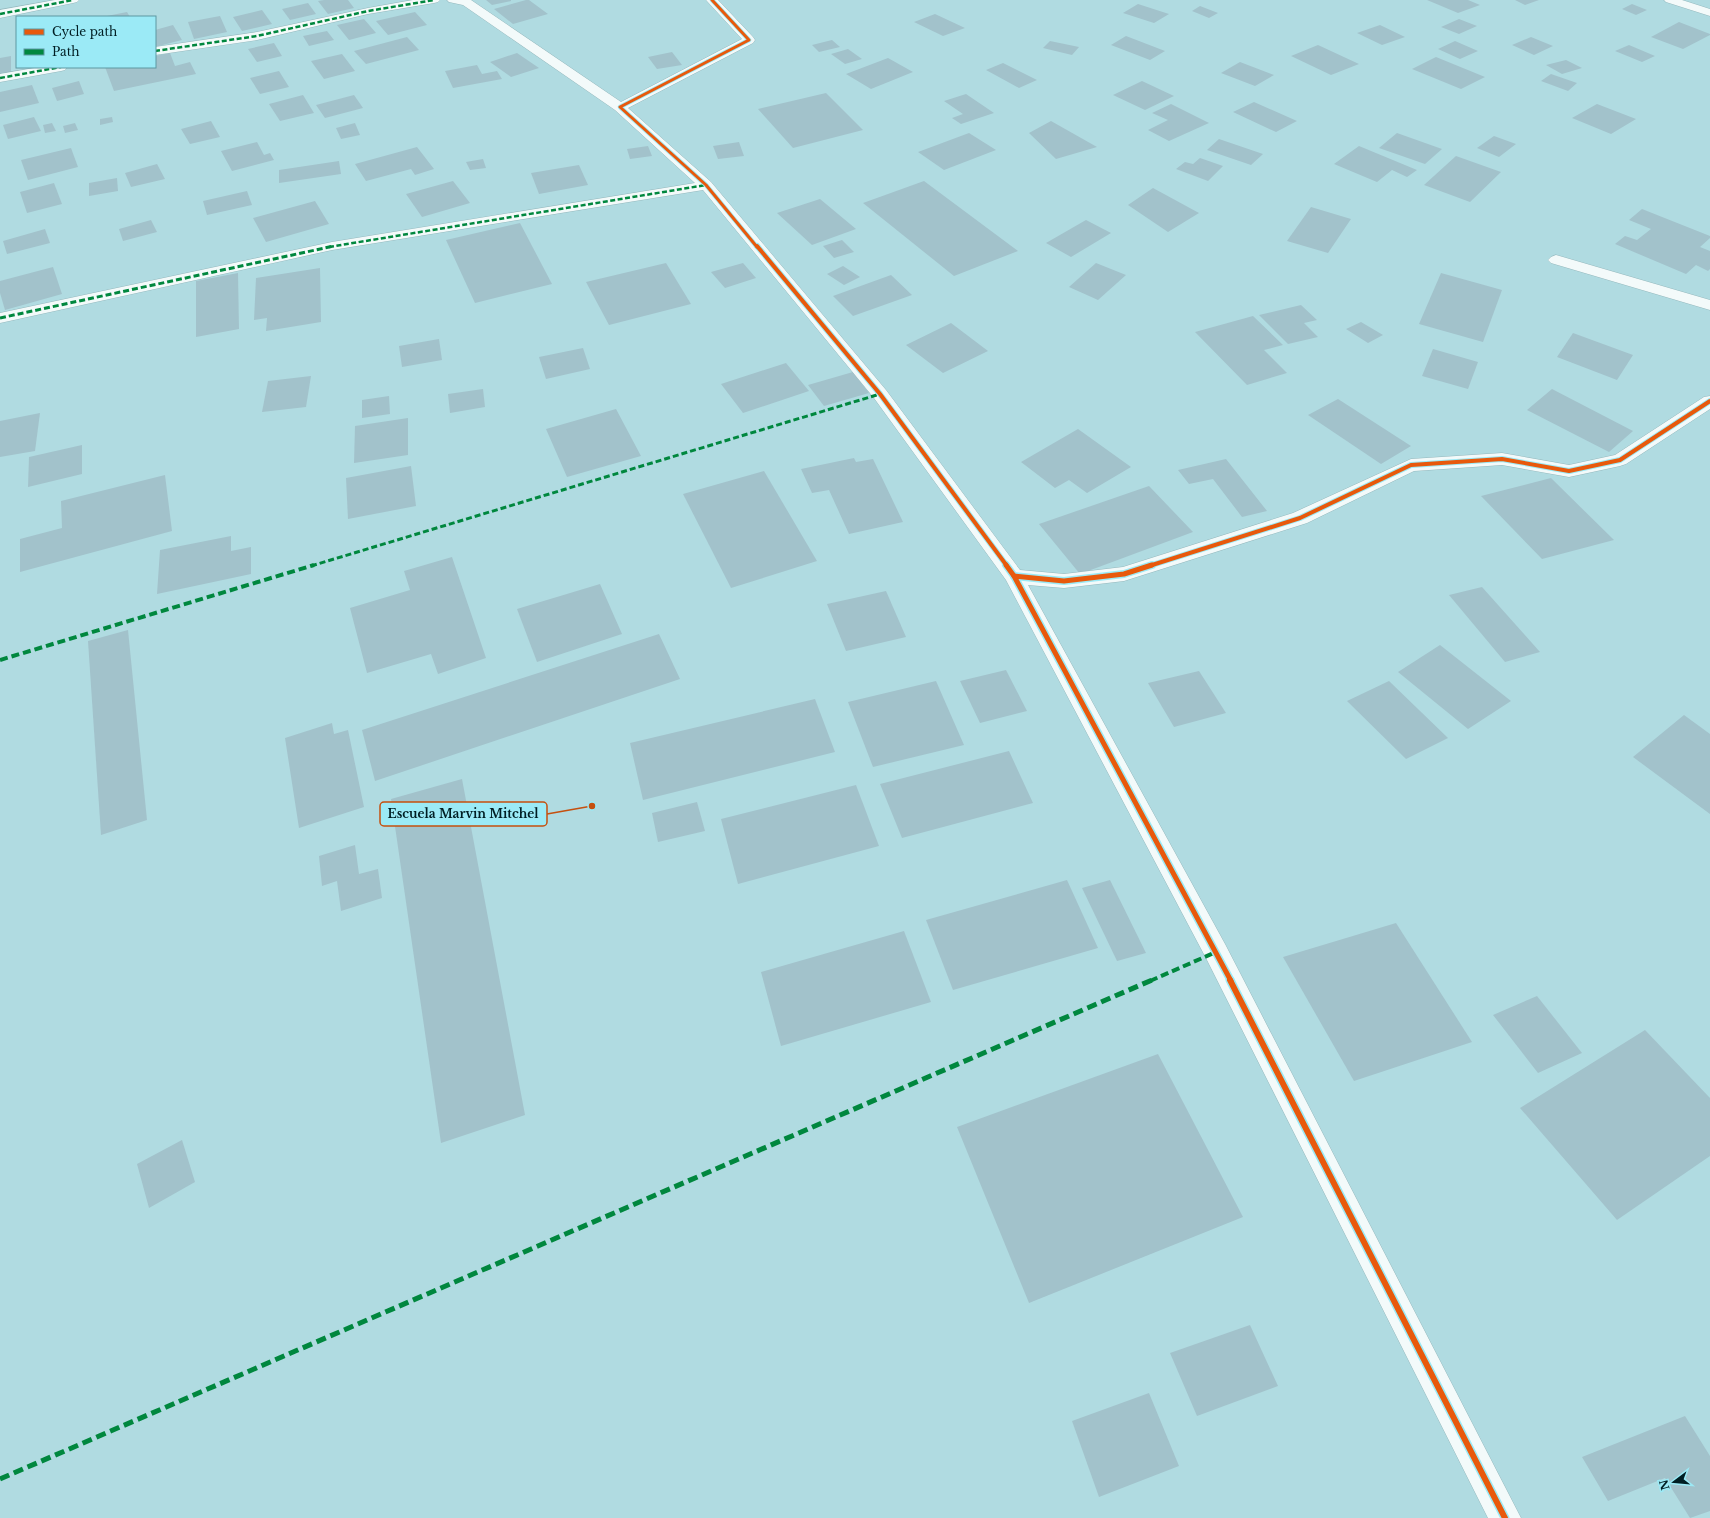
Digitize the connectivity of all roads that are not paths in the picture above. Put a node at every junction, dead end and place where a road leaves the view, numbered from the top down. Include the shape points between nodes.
1 (73, 0) edge
2 (434, 0) edge
3 (453, 0) edge
4 (712, 0) edge
5 (1670, 0) edge
6 (1710, 13) edge
7 (0, 14) edge
8 (156, 51) edge
9 (55, 68) edge
10 (0, 78) edge
11 (620, 107) junction
12 (706, 185) junction
13 (1556, 260) dead end
14 (1710, 305) edge
15 (0, 318) edge
16 (1710, 402) edge
17 (1014, 576) junction
18 (1505, 1518) edge

1 - 7 street
2 - 8 street via 368,11 257,36
3 - 11 street via 466,2
4 - 11 street via 749,40
5 - 6 street
9 - 10 street
11 - 12 street
12 - 15 street via 332,246
12 - 17 street via 880,394
13 - 14 street
16 - 17 street via 1620,460 1569,471 1502,459 1411,466 1300,518 1124,574 1064,580
17 - 18 street via 1216,952

